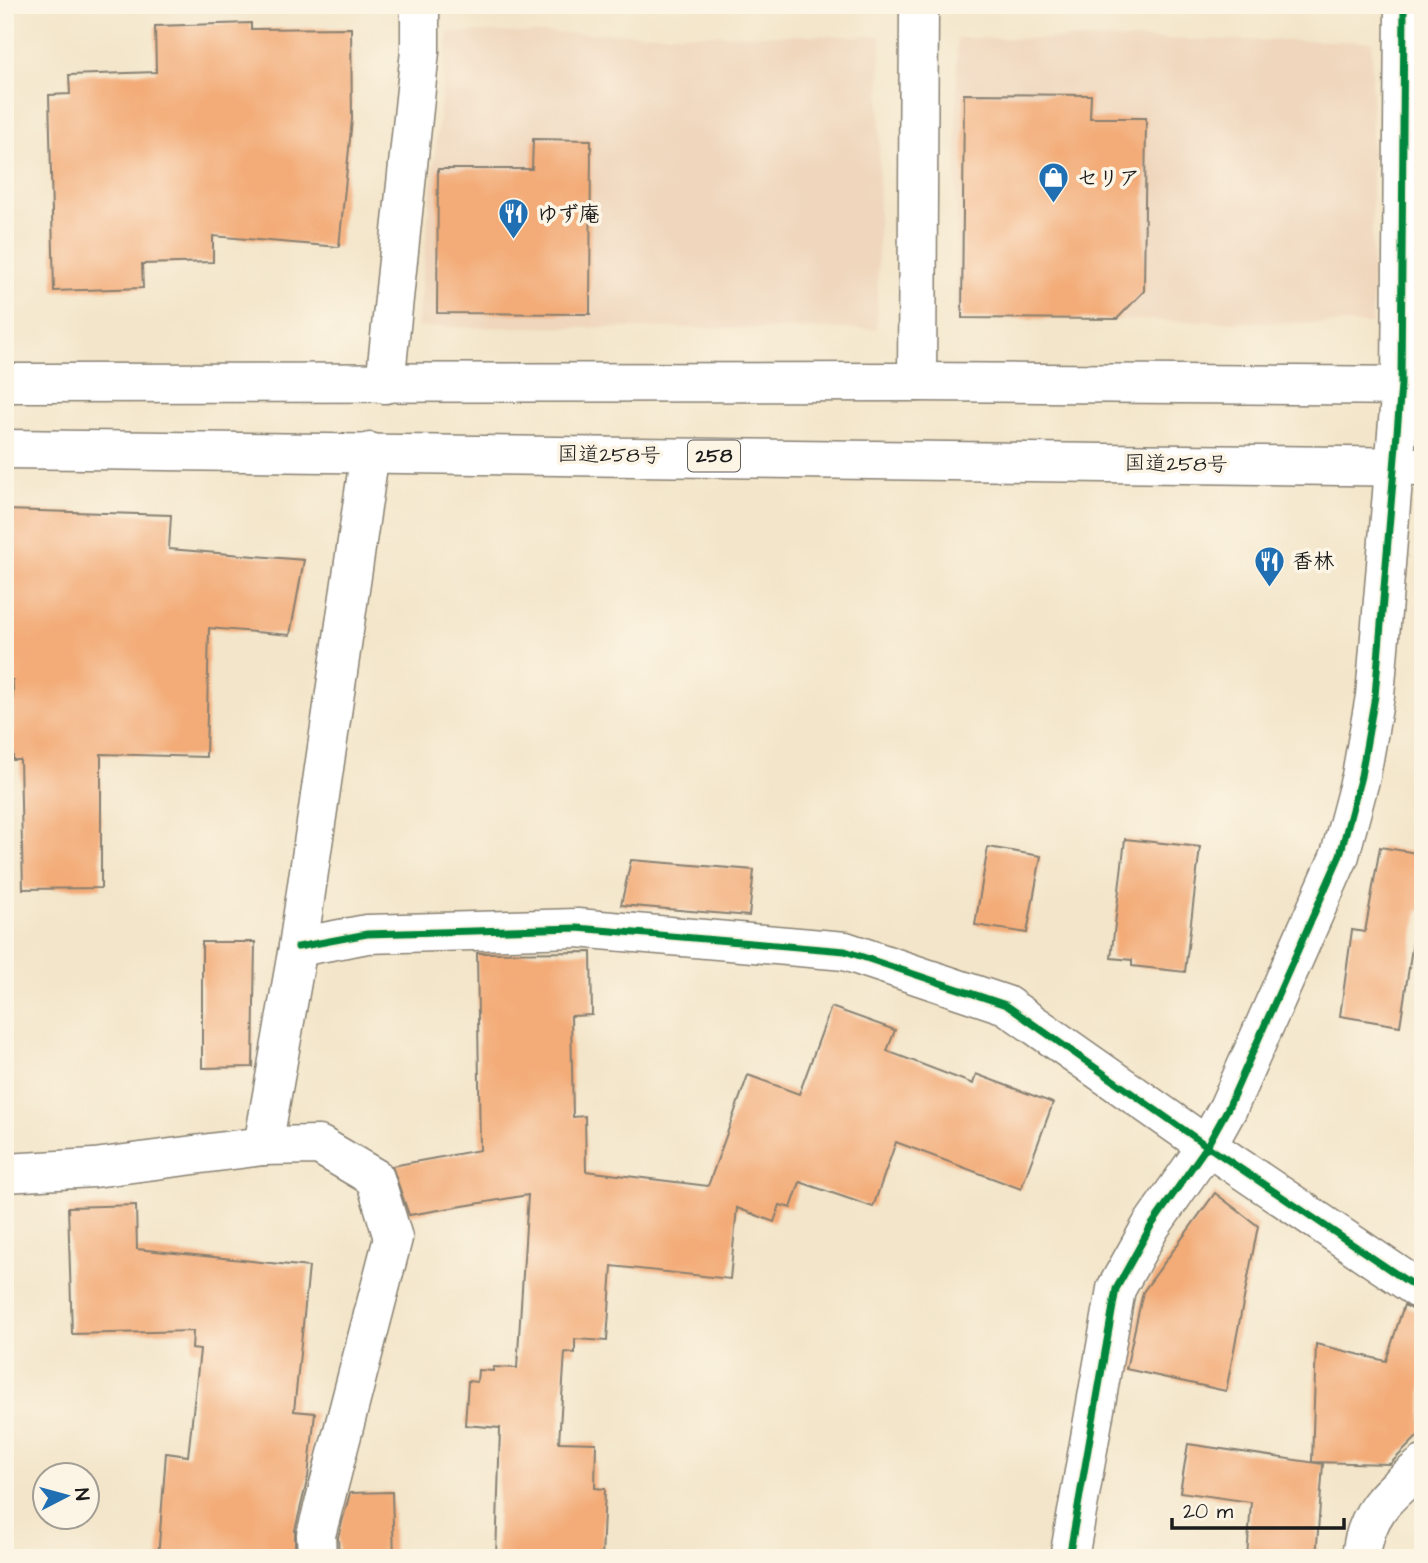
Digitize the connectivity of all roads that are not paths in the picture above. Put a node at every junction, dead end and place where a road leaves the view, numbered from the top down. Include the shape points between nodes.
1 (420, 5) edge
2 (919, 5) edge
3 (1404, 5) edge
4 (917, 382) junction
5 (5, 383) edge
6 (385, 384) junction
7 (1412, 386) edge
8 (5, 449) edge
9 (370, 452) junction
10 (1408, 468) edge
11 (298, 947) junction
12 (263, 1146) junction
13 (1207, 1146) junction
14 (5, 1173) edge
15 (1423, 1292) edge
16 (1423, 1465) edge
17 (317, 1558) edge
18 (1069, 1558) edge
19 (1361, 1558) edge

1 - 6 main road via 420,51
2 - 4 main road
3 - 7 main road
4 - 6 main road
4 - 7 main road
5 - 6 main road
7 - 10 main road
8 - 9 main road, 国道258号 / 258
9 - 10 main road, 国道258号 / 258
9 - 11 main road
10 - 13 main road via 1361,776 1340,855
11 - 12 main road
11 - 13 main road via 367,934 578,928 845,951 1006,1005
12 - 14 main road via 94,1168
12 - 17 main road via 319,1145 375,1178 393,1238 316,1535
13 - 15 main road
13 - 18 main road via 1151,1226 1116,1289
16 - 19 main road via 1386,1496 1363,1532

